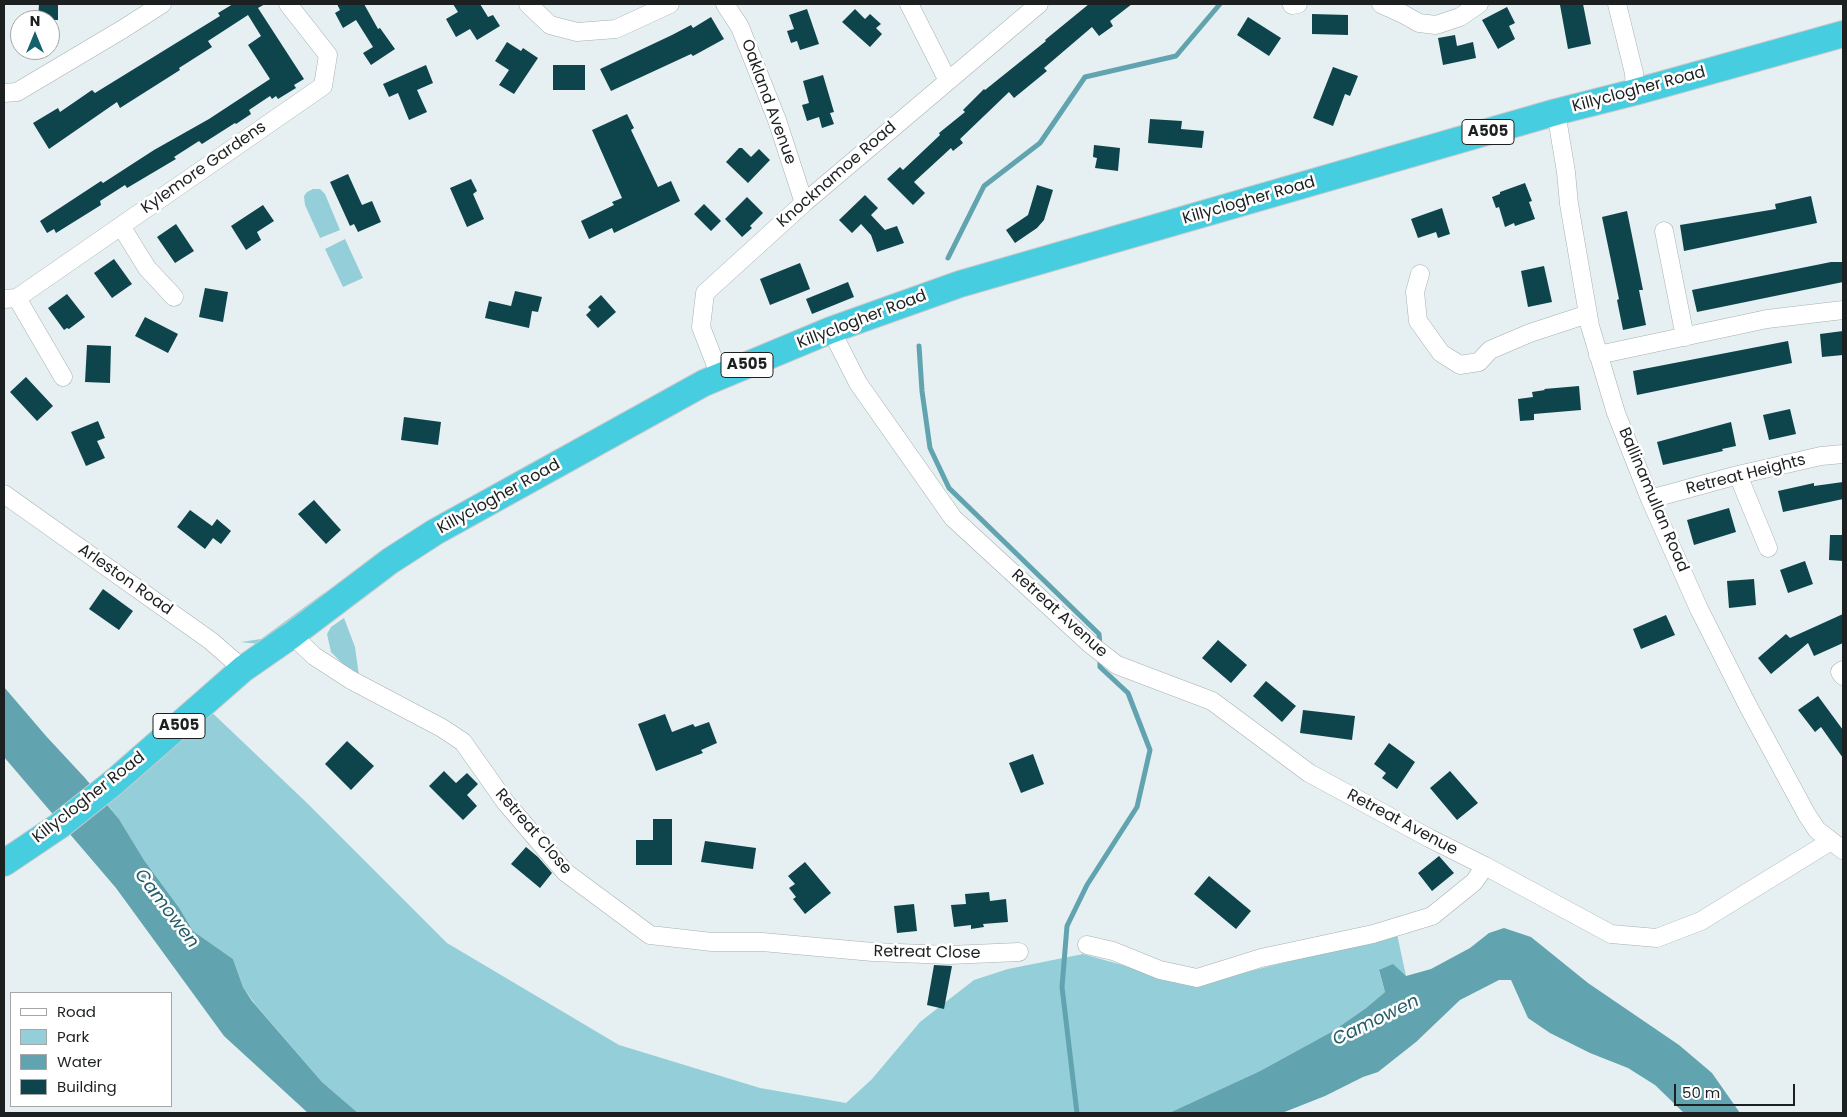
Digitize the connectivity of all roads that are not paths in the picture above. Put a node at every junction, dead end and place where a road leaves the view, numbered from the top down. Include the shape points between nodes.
1 (162, 4) edge
2 (288, 4) edge
3 (528, 4) edge
4 (670, 4) edge
5 (909, 4) edge
6 (1040, 4) edge
7 (1381, 4) edge
8 (1479, 4) edge
9 (1617, 4) edge
10 (729, 7) edge
11 (1843, 34) edge
12 (948, 81) junction
13 (1635, 92) junction
14 (4, 93) edge
15 (1556, 112) junction
16 (804, 203) junction
17 (122, 226) junction
18 (1664, 231) dead end
19 (1420, 274) dead end
20 (174, 297) dead end
21 (10, 298) edge
22 (1843, 310) edge
23 (1588, 314) junction
24 (831, 330) junction
25 (1685, 337) junction
26 (1598, 355) junction
27 (720, 376) junction
28 (63, 377) dead end
29 (1843, 454) edge
30 (1738, 475) junction
31 (4, 494) edge
32 (1650, 499) junction
33 (1768, 548) dead end
34 (292, 635) junction
35 (243, 669) junction
36 (1843, 670) edge
37 (1843, 676) edge
38 (1837, 845) edge
39 (4, 863) edge
40 (1485, 866) junction
41 (1086, 945) dead end
42 (1019, 952) dead end

1 - 14 street via 17,92
2 - 17 street, Kylemore Gardens via 328,55 323,86
3 - 4 street via 550,25 577,32 616,29
5 - 12 street
6 - 12 street, Knocknamoe Road
7 - 8 street via 1419,23 1436,25 1460,17
9 - 13 street via 1634,73
10 - 16 street, Oakland Avenue via 777,120
11 - 13 highway, Killyclogher Road / A505
12 - 16 street, Knocknamoe Road
13 - 15 highway, Killyclogher Road / A505
15 - 23 street, Ballinamullan Road
15 - 24 highway, Killyclogher Road / A505 via 960,284
16 - 27 street, Knocknamoe Road via 706,293 701,327
17 - 20 street via 147,268
17 - 21 street, Kylemore Gardens
18 - 25 street
19 - 23 street via 1415,292 1418,321 1441,353 1460,365 1479,362 1490,350
21 - 28 street
22 - 25 street via 1767,320
23 - 26 street, Ballinamullan Road
24 - 27 highway, Killyclogher Road / A505
24 - 40 street, Retreat Avenue via 858,383 953,518 1090,644 1117,665 1212,701 1309,773
25 - 26 street
26 - 32 street, Ballinamullan Road via 1616,413
27 - 34 highway, Killyclogher Road / A505 via 435,532 390,561
29 - 30 street, Retreat Heights
30 - 32 street, Retreat Heights
30 - 33 street
31 - 35 street, Arleston Road via 210,641
32 - 38 street, Ballinamullan Road via 1699,609 1749,708 1807,815 1817,830
34 - 35 highway, Killyclogher Road / A505
34 - 42 street, Retreat Close via 314,656 351,680 463,742 506,803 565,872 650,935 873,952 949,955
35 - 39 highway, Killyclogher Road / A505 via 114,782 59,826
36 - 37 street via 1840,672
38 - 40 street, Retreat Avenue via 1702,921 1657,938 1611,934
40 - 41 street via 1474,882 1432,916 1373,934 1261,958 1197,978 1160,970 1113,951

